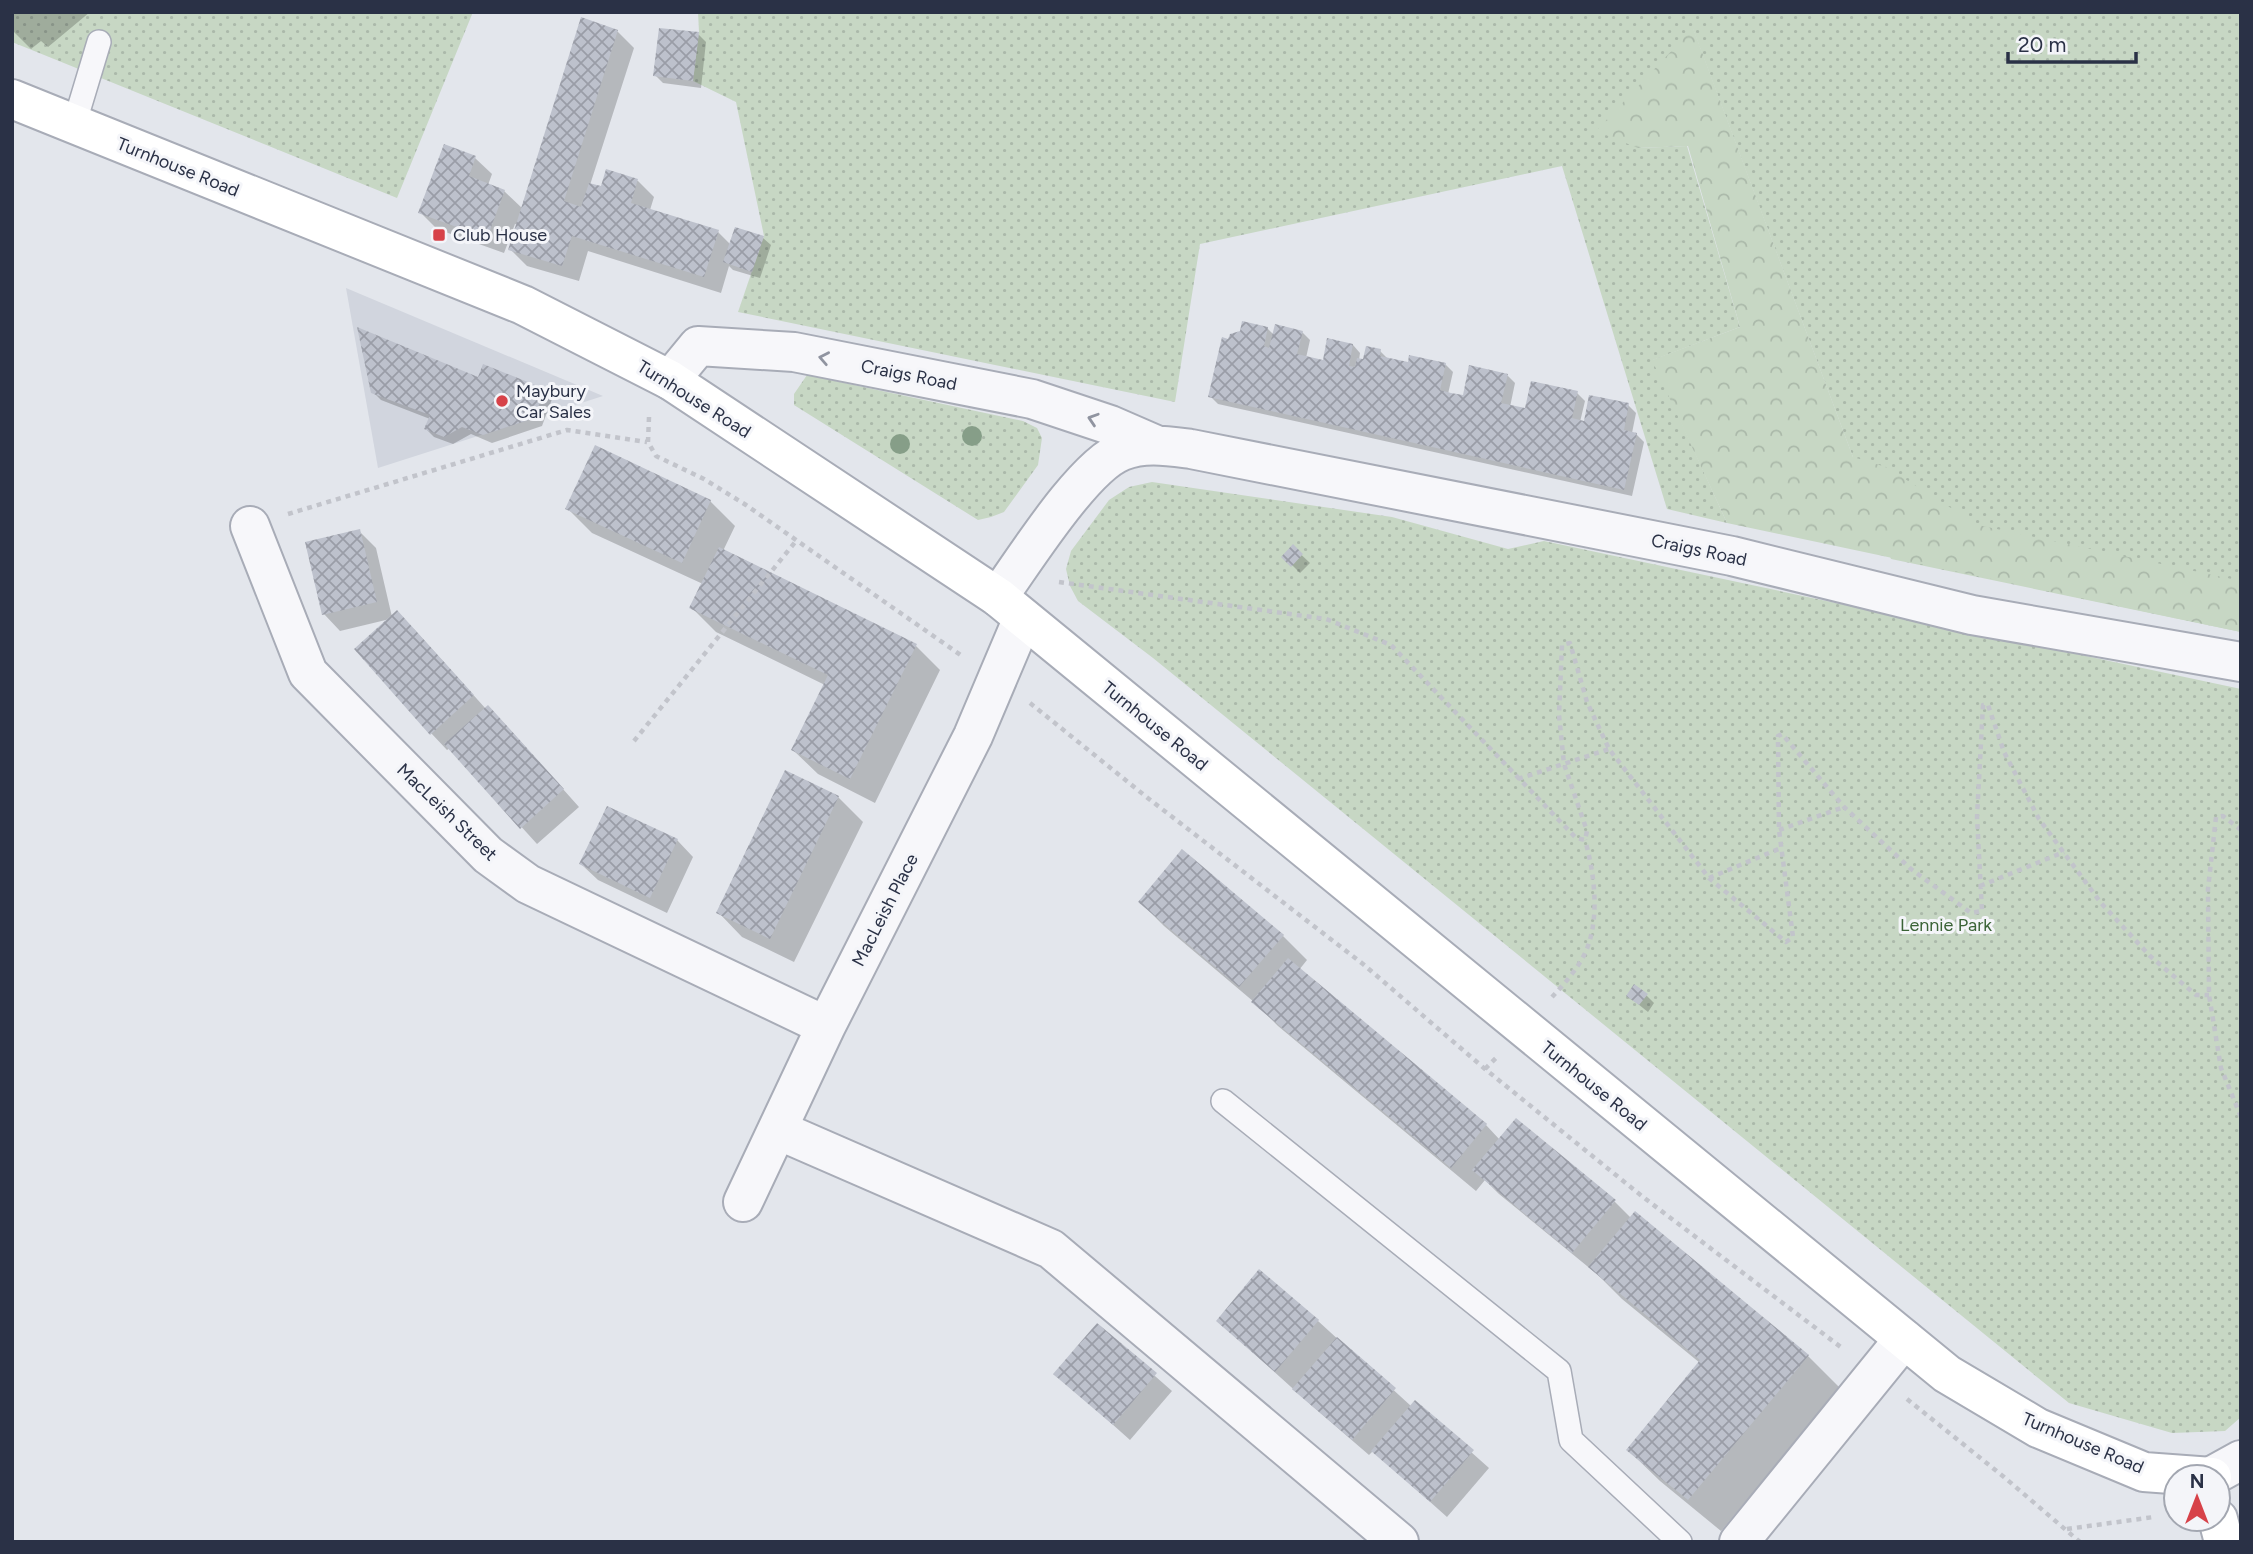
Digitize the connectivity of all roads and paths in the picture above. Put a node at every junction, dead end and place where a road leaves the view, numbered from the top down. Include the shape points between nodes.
1 (99, 42) dead end
2 (12, 99) edge
3 (74, 125) junction
4 (670, 380) junction
5 (648, 442) junction
6 (1156, 445) junction
7 (250, 526) joint
8 (796, 541) junction
9 (1011, 597) junction
10 (2241, 662) edge
11 (997, 679) junction
12 (634, 741) dead end
13 (1609, 749) junction
14 (1564, 764) junction
15 (1518, 779) junction
16 (1844, 807) junction
17 (1779, 830) junction
18 (2241, 830) edge
19 (1585, 840) junction
20 (1781, 848) junction
21 (2064, 852) junction
22 (1709, 878) junction
23 (1980, 886) junction
24 (1556, 992) dead end
25 (2209, 995) junction
26 (826, 1026) junction
27 (1223, 1101) dead end
28 (2241, 1117) edge
29 (778, 1130) junction
30 (743, 1202) dead end
31 (1904, 1339) junction
32 (1876, 1375) junction
33 (2162, 1472) edge
34 (2162, 1516) edge
35 (2067, 1530) junction
36 (1399, 1542) edge
37 (1680, 1542) edge
38 (1740, 1542) edge
39 (2080, 1542) edge

1 - 3 lane
2 - 3 street, Turnhouse Road
3 - 4 street, Turnhouse Road via 523,305
4 - 5 path via 650,408
6 -> 4 street, Craigs Road via 1032,399 794,352 698,346
4 - 9 street, Turnhouse Road
5 - 7 path via 566,430
5 - 8 path via 656,456 704,479
6 - 9 street, Craigs Road via 1122,450 1100,463 1073,494
6 - 10 street, Craigs Road via 1732,556 1972,615
7 - 26 street, MacLeish Street via 308,673 488,855 528,884
8 - 11 path
8 - 12 path
9 - 11 street, MacLeish Place
9 - 15 path via 1326,619 1391,645
9 - 31 street, Turnhouse Road
11 - 26 street, MacLeish Place
11 - 32 path via 1363,964 1643,1197
13 - 14 path
13 - 14 path via 1587,702 1570,643 1562,645 1559,715
13 - 22 path
14 - 15 path
14 - 19 path via 1587,831
15 - 19 path via 1576,838
16 - 17 path
16 - 17 path via 1782,734 1778,736
16 - 23 path via 1911,869 1971,913 1982,911
17 - 20 path
18 - 25 path via 2223,816 2216,817 2208,889
19 - 24 path via 1595,901 1589,943
20 - 22 path
20 - 22 path via 1793,937 1786,942
21 - 23 path
21 - 23 path via 2039,819 2004,752 1988,705 1983,705 1977,817
21 - 25 path via 2101,903 2150,956 2196,995
25 - 28 path via 2221,1068
26 - 29 street, MacLeish Place
27 - 37 lane via 1559,1371 1571,1440
29 - 30 street, MacLeish Place
29 - 36 street via 1051,1249
31 - 32 street
31 - 33 street, Turnhouse Road via 1947,1374 2038,1428 2144,1472
32 - 35 path
32 - 38 street
34 - 35 path
35 - 39 path

